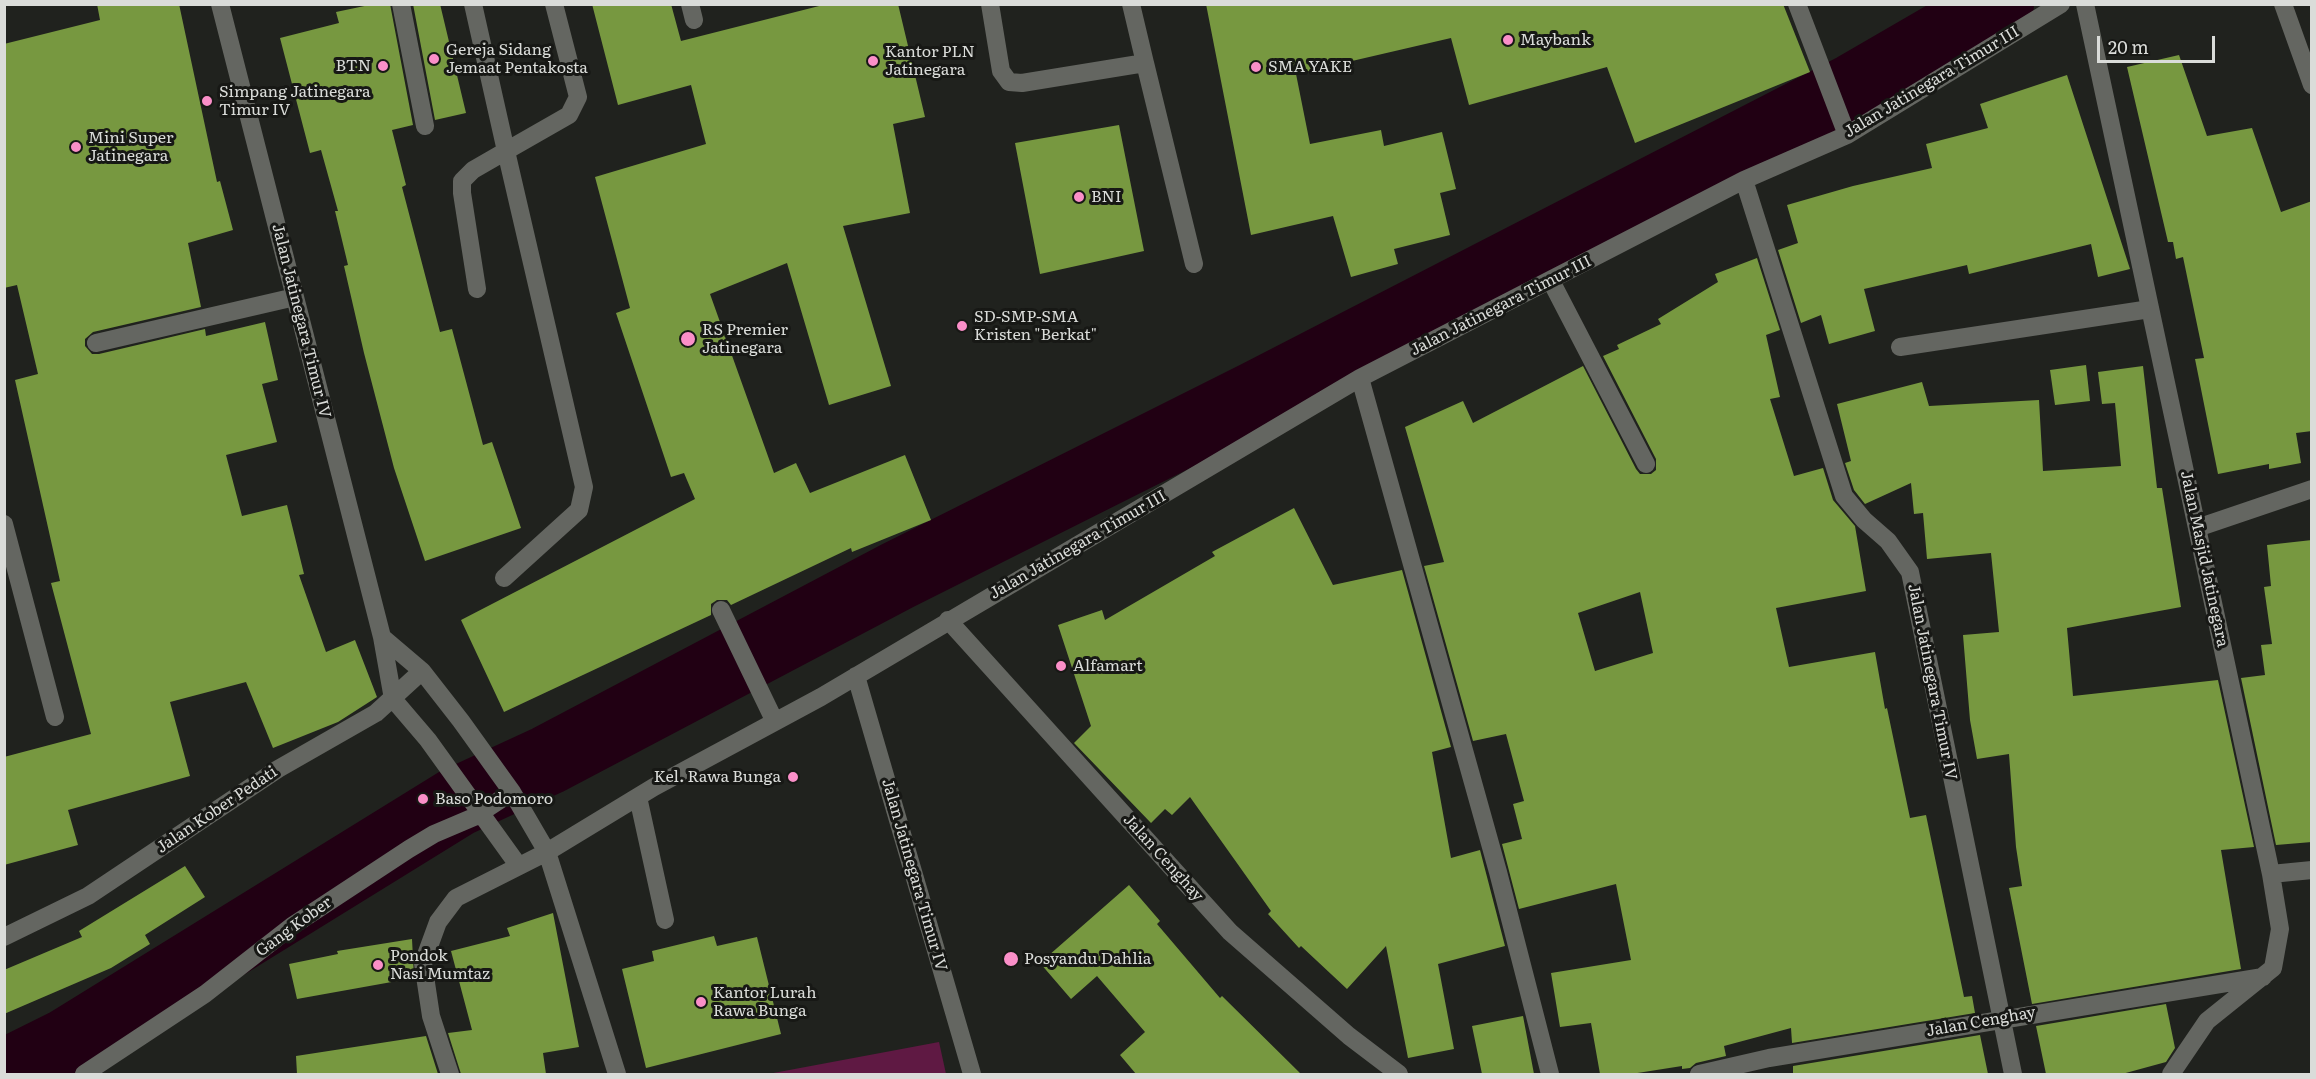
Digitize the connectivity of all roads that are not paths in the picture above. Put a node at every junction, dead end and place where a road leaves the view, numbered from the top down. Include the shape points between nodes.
1 (220, 4) edge
2 (401, 4) edge
3 (473, 4) edge
4 (554, 4) edge
5 (990, 4) edge
6 (1131, 4) edge
7 (1797, 4) edge
8 (2061, 4) edge
9 (2085, 4) edge
10 (2283, 4) edge
11 (1145, 63) junction
12 (2312, 85) edge
13 (425, 126) dead end
14 (1845, 130) junction
15 (506, 151) junction
16 (1744, 180) junction
17 (1194, 264) dead end
18 (1551, 281) junction
19 (477, 289) dead end
20 (295, 297) junction
21 (2150, 309) junction
22 (96, 343) dead end
23 (1900, 346) dead end
24 (1360, 378) junction
25 (1646, 464) dead end
26 (2312, 489) edge
27 (4, 524) edge
28 (2197, 528) junction
29 (504, 578) dead end
30 (721, 610) dead end
31 (948, 620) junction
32 (382, 637) junction
33 (422, 671) junction
34 (856, 676) junction
35 (393, 699) junction
36 (55, 717) dead end
37 (775, 722) junction
38 (508, 787) junction
39 (638, 797) junction
40 (477, 808) junction
41 (547, 852) junction
42 (518, 865) junction
43 (2312, 870) edge
44 (2271, 874) junction
45 (665, 920) dead end
46 (4, 937) edge
47 (2265, 977) junction
48 (2003, 1018) junction
49 (1770, 1066) edge
50 (84, 1074) edge
51 (450, 1074) edge
52 (617, 1074) edge
53 (972, 1074) edge
54 (1399, 1074) edge
55 (1550, 1074) edge
56 (1699, 1074) edge
57 (2013, 1074) edge
58 (2171, 1074) edge

1 - 20 street, Jalan Jatinegara Timur IV
2 - 13 street
3 - 15 street
4 - 15 street via 578,97 569,115
5 - 11 street via 1001,71 1009,82
6 - 11 street
7 - 14 street
8 - 14 street, Jalan Jatinegara Timur III
9 - 21 street, Jalan Masjid Jatinegara
10 - 12 street
11 - 17 street
14 - 16 street, Jalan Jatinegara Timur III
15 - 19 street via 462,181
15 - 29 street via 584,487 579,510
16 - 18 street, Jalan Jatinegara Timur III
16 - 48 street, Jalan Jatinegara Timur IV via 1844,496 1888,541 1910,572
18 - 24 street, Jalan Jatinegara Timur III
18 - 25 street
20 - 22 street
20 - 32 street, Jalan Jatinegara Timur IV
21 - 23 street
21 - 28 street, Jalan Masjid Jatinegara
24 - 31 street, Jalan Jatinegara Timur III via 1046,566
24 - 55 street via 1498,872
26 - 28 street
27 - 36 street
28 - 44 street, Jalan Masjid Jatinegara
30 - 37 street
31 - 34 street
31 - 54 street, Jalan Cenghay via 1230,932 1349,1036
32 - 33 street
32 - 35 street, Jalan Jatinegara Timur IV
33 - 35 street, Jalan Kober Pedati
33 - 38 street
34 - 37 street
34 - 53 street, Jalan Jatinegara Timur IV
35 - 40 street
35 - 46 street, Jalan Kober Pedati via 376,713 278,769 88,896
37 - 39 street
38 - 40 street, Gang Kober
38 - 41 street
39 - 41 street
39 - 45 street
40 - 42 street
40 - 50 street, Gang Kober via 302,920 205,994
41 - 42 street
41 - 52 street
42 - 51 street via 456,898 438,922 423,963 431,1016
43 - 44 street
44 - 47 street, Jalan Masjid Jatinegara via 2280,930 2273,968
47 - 48 street, Jalan Cenghay
47 - 58 street, Jalan Masjid Jatinegara via 2207,1021
48 - 49 street, Jalan Cenghay
48 - 57 street, Jalan Jatinegara Timur IV
49 - 56 street, Jalan Cenghay

